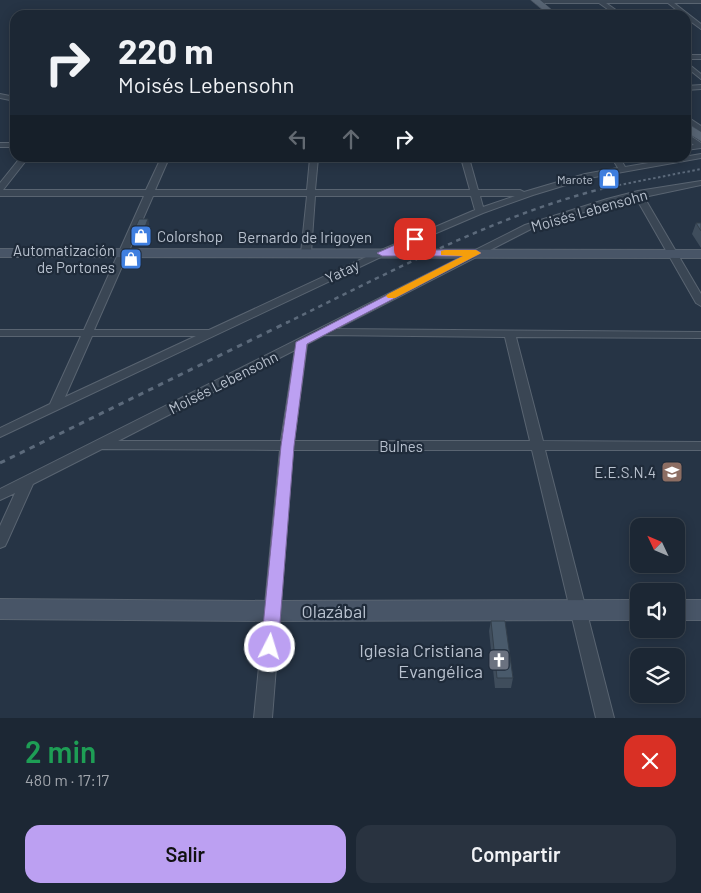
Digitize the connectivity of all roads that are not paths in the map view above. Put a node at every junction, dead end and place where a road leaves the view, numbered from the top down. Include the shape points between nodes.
1 (701, 0) edge
2 (537, 1) edge
3 (599, 1) edge
4 (669, 1) edge
5 (548, 10) edge
6 (612, 10) edge
7 (680, 10) edge
8 (691, 19) edge
9 (701, 27) edge
10 (691, 68) edge
11 (701, 77) edge
12 (691, 122) edge
13 (701, 130) edge
14 (691, 132) edge
15 (700, 143) edge
16 (21, 162) edge
17 (163, 162) edge
18 (314, 162) edge
19 (466, 162) edge
20 (618, 162) edge
21 (665, 162) edge
22 (622, 169) junction
23 (701, 183) edge
24 (0, 188) edge
25 (0, 193) edge
26 (148, 193) junction
27 (311, 193) junction
28 (475, 193) junction
29 (530, 193) junction
30 (638, 194) junction
31 (480, 211) junction
32 (0, 253) edge
33 (122, 253) junction
34 (306, 253) junction
35 (382, 253) junction
36 (476, 253) junction
37 (672, 254) junction
38 (701, 254) edge
39 (701, 303) edge
40 (320, 332) junction
41 (0, 333) edge
42 (86, 333) junction
43 (211, 333) junction
44 (510, 335) junction
45 (701, 335) edge
46 (302, 342) junction
47 (54, 407) junction
48 (0, 433) edge
49 (100, 445) junction
50 (288, 446) junction
51 (538, 446) junction
52 (701, 446) edge
53 (27, 482) junction
54 (0, 496) edge
55 (0, 542) edge
56 (0, 609) edge
57 (630, 610) edge
58 (685, 610) edge
59 (701, 610) edge
60 (273, 611) junction
61 (578, 611) junction
62 (263, 718) edge
63 (605, 718) edge

1 - 4 street
2 - 3 street
2 - 5 main road
3 - 4 street
3 - 6 street
4 - 7 street
8 - 9 street
10 - 11 street
12 - 13 street
14 - 15 main road
16 - 24 street
17 - 26 street
18 - 27 street
19 - 28 street
20 - 22 street
21 - 22 street, Yatay
22 - 29 street, Yatay
23 - 30 street, Moisés Lebensohn
25 - 26 street
26 - 27 street
26 - 33 street
27 - 28 street
27 - 34 street
28 - 29 street
28 - 31 street
29 - 31 street, Yatay
30 - 36 street, Moisés Lebensohn via 552,218
30 - 37 street
31 - 35 street, Yatay
32 - 33 street, Bernardo de Irigoyen
33 - 34 street, Bernardo de Irigoyen
33 - 42 street
34 - 35 street, Bernardo de Irigoyen
35 - 36 street, Bernardo de Irigoyen
35 - 43 street, Yatay
36 - 37 street, Bernardo de Irigoyen
36 - 40 street, Moisés Lebensohn
37 - 38 street, Bernardo de Irigoyen
37 - 39 street
40 - 44 street
40 - 46 street, Moisés Lebensohn
41 - 42 street
42 - 43 street
42 - 47 street
43 - 47 street, Yatay
44 - 45 street
44 - 51 street
46 - 49 street, Moisés Lebensohn
46 - 50 street
47 - 48 street, Yatay
49 - 50 street, Bulnes
49 - 53 street, Moisés Lebensohn
50 - 51 street, Bulnes
50 - 60 street
51 - 52 street, Bulnes
51 - 61 street
53 - 54 street, Moisés Lebensohn
53 - 55 street
56 - 60 street, Olazábal
57 - 61 street, Olazábal
58 - 59 street
60 - 61 street, Olazábal
60 - 62 street
61 - 63 street

